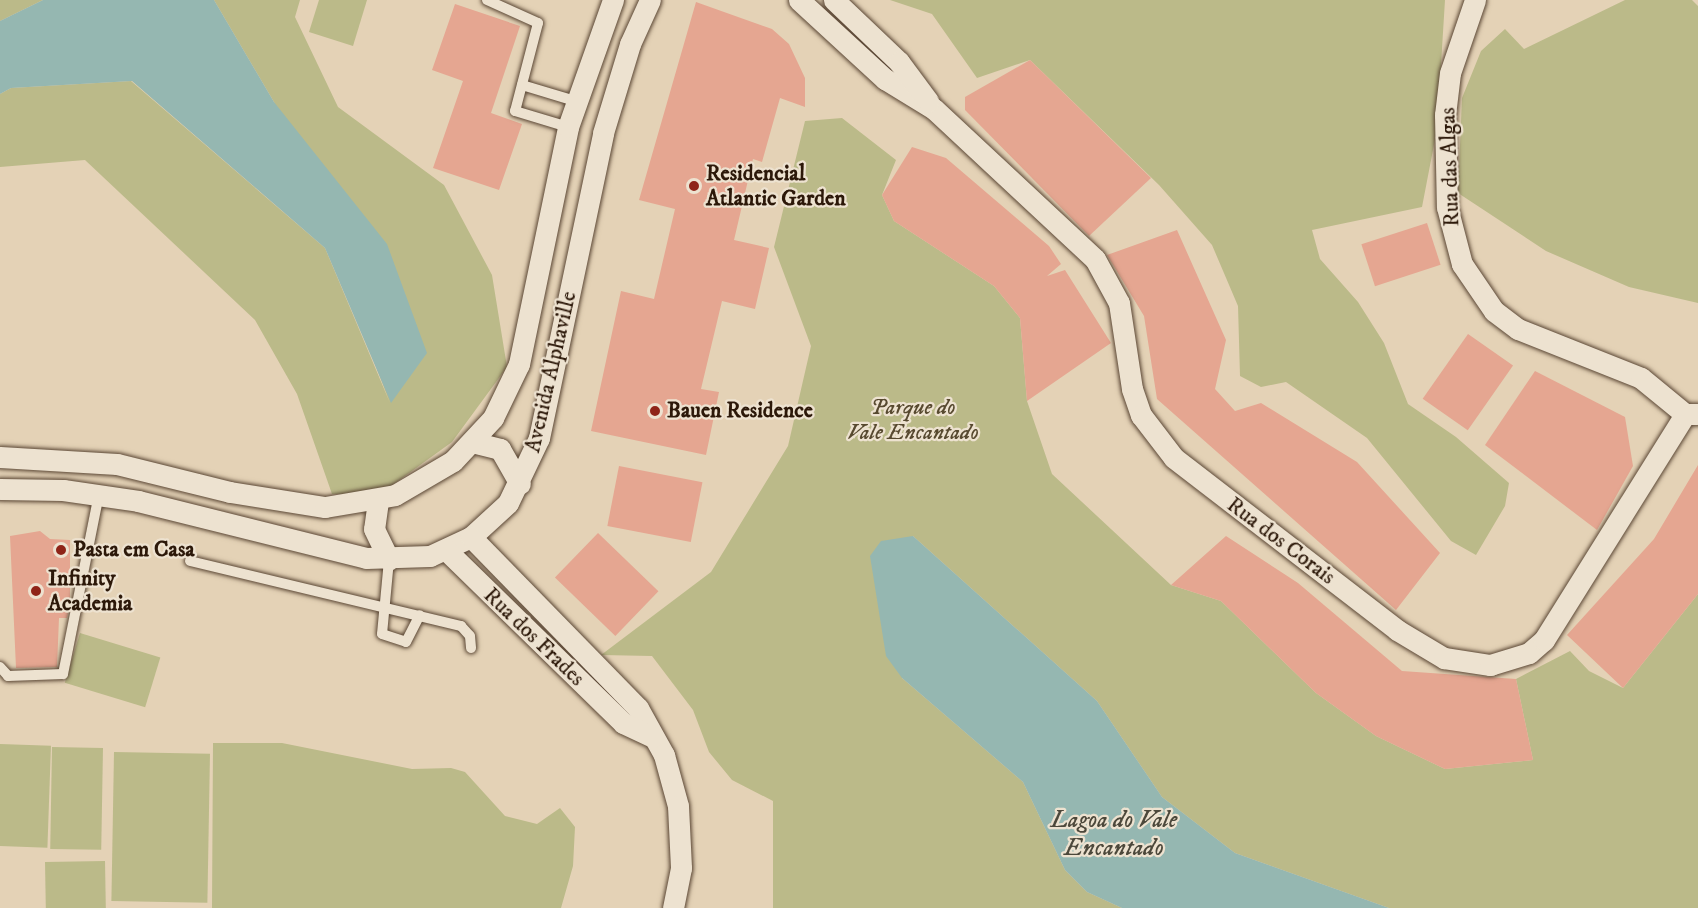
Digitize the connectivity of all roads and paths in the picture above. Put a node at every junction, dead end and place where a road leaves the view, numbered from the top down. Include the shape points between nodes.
1 (487, 0) edge
2 (613, 0) edge
3 (650, 0) edge
4 (799, 0) edge
5 (834, 0) edge
6 (1475, 0) edge
7 (855, 20) junction
8 (839, 36) junction
9 (522, 85) junction
10 (575, 101) junction
11 (934, 109) junction
12 (568, 127) junction
13 (1692, 414) edge
14 (472, 442) junction
15 (0, 457) edge
16 (520, 484) junction
17 (0, 489) edge
18 (99, 494) junction
19 (378, 501) junction
20 (471, 537) junction
21 (446, 550) junction
22 (389, 560) junction
23 (190, 561) dead end
24 (383, 608) junction
25 (420, 615) junction
26 (471, 648) dead end
27 (596, 665) junction
28 (0, 667) edge
29 (579, 681) junction
30 (653, 738) junction
31 (674, 908) edge

1 - 9 lane via 538,23
2 - 10 street, Avenida Alphaville
3 - 16 street, Avenida Alphaville via 614,90 547,406
4 - 8 street, Rua dos Corais
5 - 7 street, Rua dos Corais
6 - 13 street, Rua das Algas via 1450,73 1445,115 1447,207 1462,264 1494,311 1518,329 1641,378
7 - 8 street
7 - 11 street, Rua dos Corais via 899,62
8 - 11 street, Rua dos Corais via 885,79
9 - 10 lane
9 - 12 lane via 515,111
10 - 12 street, Avenida Alphaville
11 - 13 street, Rua dos Corais via 1095,259 1119,303 1130,381 1142,415 1168,451 1398,630 1444,658 1490,664 1529,653 1544,640
12 - 14 street, Avenida Alphaville via 519,364 508,393
14 - 16 street via 500,449
14 - 19 street, Avenida Alphaville via 432,476
15 - 19 street, Avenida Alphaville via 117,464 305,506
16 - 20 street, Avenida Alphaville via 493,520
17 - 18 street, Avenida Alphaville
18 - 22 street, Avenida Alphaville
18 - 28 lane via 63,674 8,676
19 - 22 street via 375,529
20 - 21 street, Avenida Alphaville
20 - 27 street, Rua dos Frades
21 - 22 street, Avenida Alphaville
21 - 29 street, Rua dos Frades
22 - 24 lane
23 - 24 lane
24 - 25 lane
24 - 25 lane via 382,634 397,642 412,637
25 - 26 lane via 461,626 470,636
27 - 29 street
27 - 30 street, Rua dos Frades via 638,708
29 - 30 street, Rua dos Frades via 622,723
30 - 31 street via 664,755 679,815 681,868

